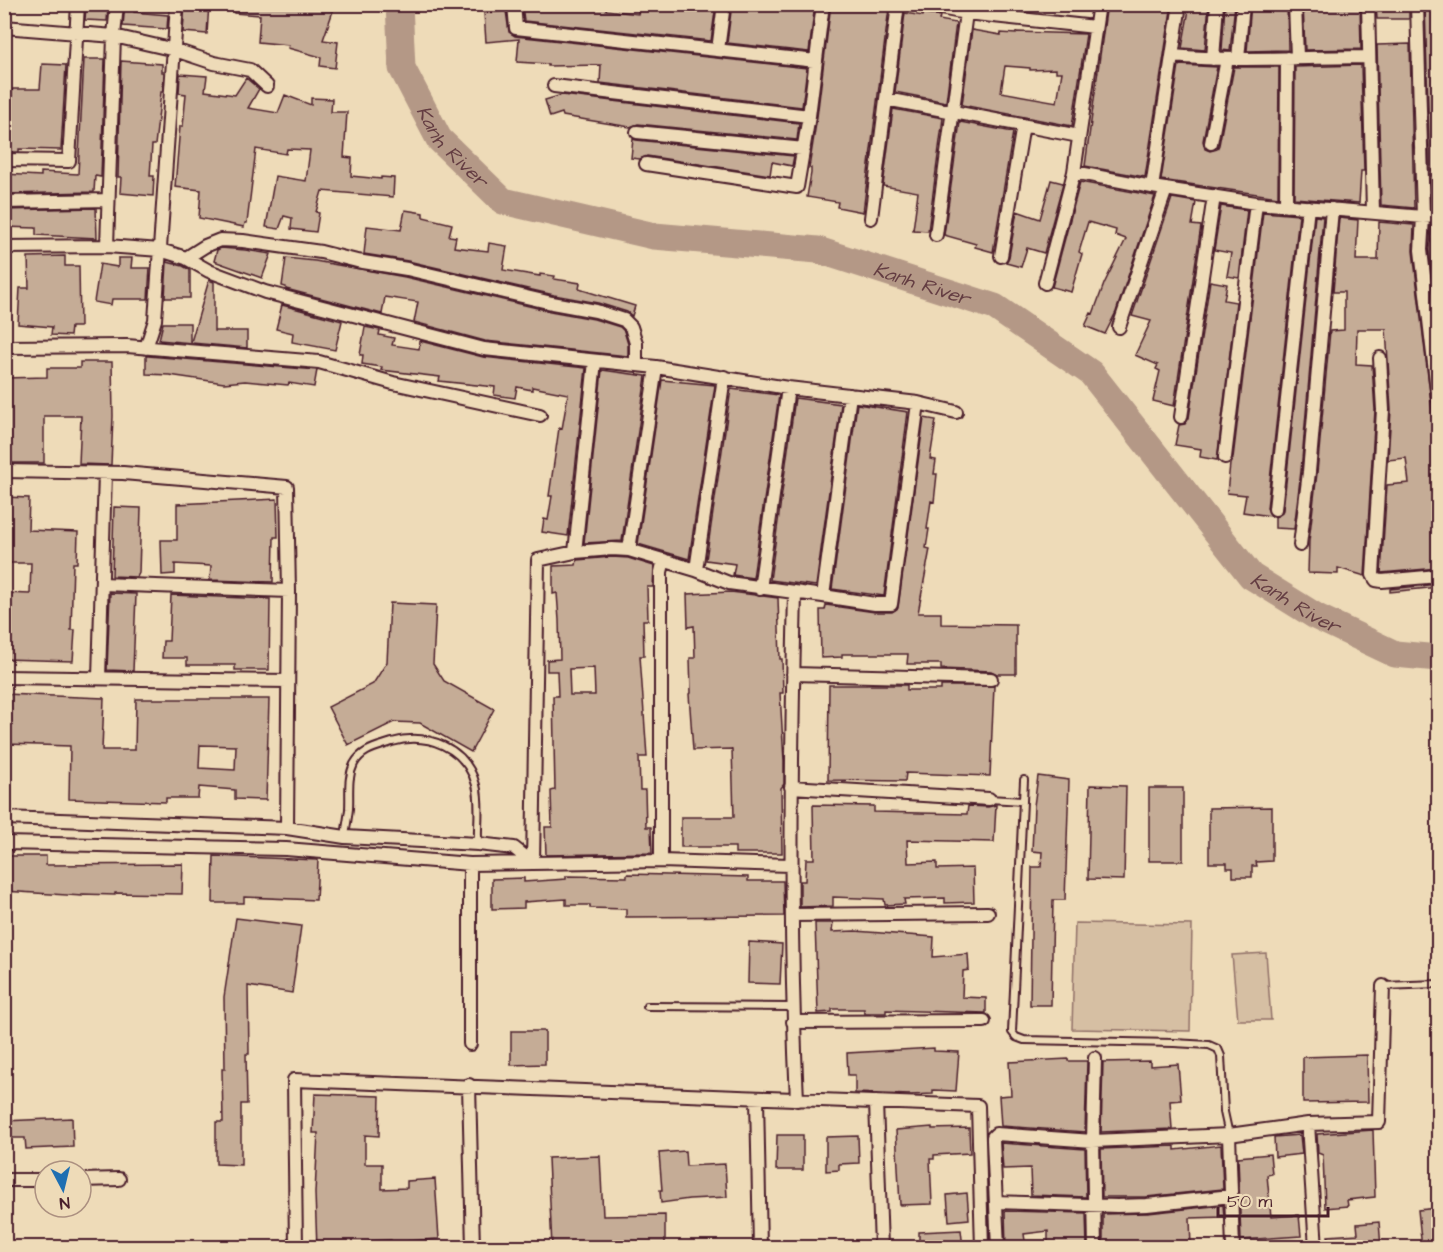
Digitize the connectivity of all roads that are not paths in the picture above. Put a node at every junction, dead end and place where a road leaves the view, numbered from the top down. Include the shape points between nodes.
1 (78, 4) edge
2 (117, 4) edge
3 (177, 4) edge
4 (514, 4) edge
5 (724, 4) edge
6 (823, 4) edge
7 (898, 4) edge
8 (919, 4) edge
9 (1099, 4) edge
10 (1180, 4) edge
11 (1218, 4) edge
12 (1243, 4) edge
13 (1295, 4) edge
14 (1368, 4) edge
15 (1417, 4) edge
16 (966, 13) junction
17 (4, 27) edge
18 (1095, 27) junction
19 (76, 33) junction
20 (114, 36) junction
21 (175, 50) junction
22 (718, 50) junction
23 (1173, 56) junction
24 (1369, 57) junction
25 (1292, 58) junction
26 (1213, 59) junction
27 (1233, 59) junction
28 (816, 61) junction
29 (267, 86) dead end
30 (554, 86) dead end
31 (886, 99) junction
32 (953, 112) junction
33 (809, 116) junction
34 (1023, 125) junction
35 (637, 132) dead end
36 (1079, 136) junction
37 (1211, 143) dead end
38 (804, 149) junction
39 (4, 159) edge
40 (646, 164) dead end
41 (1074, 172) junction
42 (1152, 187) junction
43 (1166, 189) junction
44 (1214, 196) junction
45 (108, 200) junction
46 (4, 202) edge
47 (1256, 203) junction
48 (1286, 206) junction
49 (1308, 207) junction
50 (1332, 209) junction
51 (1373, 212) junction
52 (1438, 216) edge
53 (1423, 217) junction
54 (871, 218) dead end
55 (936, 235) dead end
56 (107, 246) junction
57 (4, 247) edge
58 (160, 250) junction
59 (1001, 256) dead end
60 (186, 258) junction
61 (1045, 283) dead end
62 (1119, 327) dead end
63 (4, 347) edge
64 (146, 348) junction
65 (1380, 358) dead end
66 (595, 362) junction
67 (636, 365) junction
68 (656, 367) junction
69 (724, 377) junction
70 (788, 388) junction
71 (850, 395) junction
72 (1438, 398) edge
73 (918, 403) junction
74 (956, 412) dead end
75 (540, 415) dead end
76 (1181, 417) dead end
77 (1225, 457) dead end
78 (4, 471) edge
79 (105, 473) junction
80 (1275, 509) dead end
81 (1300, 545) dead end
82 (628, 550) junction
83 (575, 552) junction
84 (664, 560) junction
85 (696, 570) junction
86 (1438, 576) edge
87 (102, 584) junction
88 (760, 589) junction
89 (289, 591) junction
90 (795, 593) junction
91 (823, 596) junction
92 (793, 674) junction
93 (4, 677) edge
94 (99, 678) junction
95 (992, 680) dead end
96 (288, 681) junction
97 (1024, 780) dead end
98 (791, 787) junction
99 (989, 799) joint
100 (1023, 801) junction
101 (4, 818) edge
102 (287, 828) junction
103 (345, 837) junction
104 (4, 843) edge
105 (478, 844) junction
106 (661, 861) junction
107 (533, 863) junction
108 (470, 864) junction
109 (792, 865) junction
110 (988, 913) dead end
111 (792, 915) junction
112 (1438, 984) edge
113 (1383, 986) joint
114 (648, 1006) dead end
115 (793, 1007) junction
116 (984, 1021) dead end
117 (793, 1022) junction
118 (470, 1044) dead end
119 (1095, 1058) dead end
120 (469, 1085) junction
121 (757, 1098) junction
122 (797, 1100) junction
123 (876, 1102) junction
124 (1308, 1125) junction
125 (1229, 1135) junction
126 (1093, 1141) junction
127 (119, 1179) dead end
128 (4, 1180) edge
129 (33, 1180) edge
130 (93, 1180) edge
131 (1230, 1196) junction
132 (996, 1202) junction
133 (1093, 1204) junction
134 (296, 1248) edge
135 (473, 1248) edge
136 (760, 1248) edge
137 (881, 1248) edge
138 (982, 1248) edge
139 (998, 1248) edge
140 (1095, 1248) edge
141 (1233, 1248) edge
142 (1316, 1248) edge

1 - 19 street
2 - 20 street
3 - 21 street
4 - 22 street via 516,27
5 - 22 street
6 - 28 street
7 - 31 street
8 - 16 street
9 - 18 street
10 - 23 street
11 - 26 street
12 - 27 street
13 - 25 street
14 - 24 street
15 - 53 street
16 - 18 street
16 - 32 street
17 - 19 street
18 - 36 street
19 - 20 street
19 - 39 street via 69,161
20 - 21 street
20 - 45 street
21 - 29 street via 250,70
21 - 58 street
22 - 28 street
23 - 26 street
23 - 42 street
24 - 25 street
24 - 51 street
25 - 27 street
25 - 48 street
26 - 27 street
27 - 37 street
28 - 33 street
30 - 33 street
31 - 32 street
31 - 54 street
32 - 34 street
32 - 55 street
33 - 38 street
34 - 36 street
34 - 59 street
35 - 38 street
36 - 41 street
38 - 40 street via 797,188
41 - 42 street
41 - 61 street
42 - 43 street
43 - 44 street
43 - 62 street
44 - 47 street
44 - 76 street
45 - 46 street
45 - 56 street
47 - 48 street
47 - 77 street
48 - 49 street
49 - 50 street
49 - 80 street
50 - 51 street
50 - 81 street
51 - 53 street
52 - 53 street
53 - 72 street via 1421,250
56 - 57 street
56 - 58 street
58 - 60 street
58 - 64 street via 155,320
60 - 66 street via 265,292 484,349
60 - 67 street via 220,240 243,241 321,252 596,311 624,320 631,327
63 - 64 street
64 - 75 street via 319,362 393,383
65 - 86 street via 1383,410 1373,575 1382,581
66 - 67 street
66 - 83 street
67 - 68 street
68 - 69 street
68 - 82 street
69 - 70 street
69 - 85 street
70 - 71 street
70 - 88 street
71 - 73 street
71 - 91 street
73 - 74 street
73 - 91 street via 891,604
78 - 79 street
79 - 87 street
79 - 89 street via 287,487
82 - 83 street
82 - 84 street
83 - 107 street via 538,560
84 - 85 street
84 - 106 street
85 - 88 street via 729,583
87 - 89 street
87 - 94 street
88 - 90 street
89 - 96 street
90 - 91 street
90 - 92 street
92 - 95 street
92 - 98 street
93 - 94 street
94 - 96 street
96 - 102 street
97 - 100 lane
98 - 99 street
98 - 109 street
99 - 100 lane
100 - 125 lane via 1012,1032 1024,1040 1174,1043 1218,1048
101 - 102 street
102 - 103 street
103 - 105 street
103 - 105 lane via 350,777 360,755 371,748 420,738 454,750 468,766 476,784
104 - 108 street via 286,849
105 - 107 street via 514,849
106 - 107 street
106 - 109 street
107 - 108 street
108 - 118 street
109 - 111 street
110 - 111 street
111 - 115 street
112 - 113 lane
113 - 124 street via 1379,1122
114 - 115 lane
115 - 117 street
116 - 117 street
117 - 122 street
119 - 126 street
120 - 121 street
120 - 134 street via 294,1080
120 - 135 street
121 - 122 street
121 - 136 street
122 - 123 street
123 - 137 street
123 - 138 street via 978,1106
124 - 125 street
124 - 142 street
125 - 126 street
125 - 131 street
126 - 132 street via 996,1134
126 - 133 street
127 - 130 street
128 - 129 street
131 - 133 street via 1148,1205
131 - 141 street
132 - 133 street
132 - 139 street
133 - 140 street

